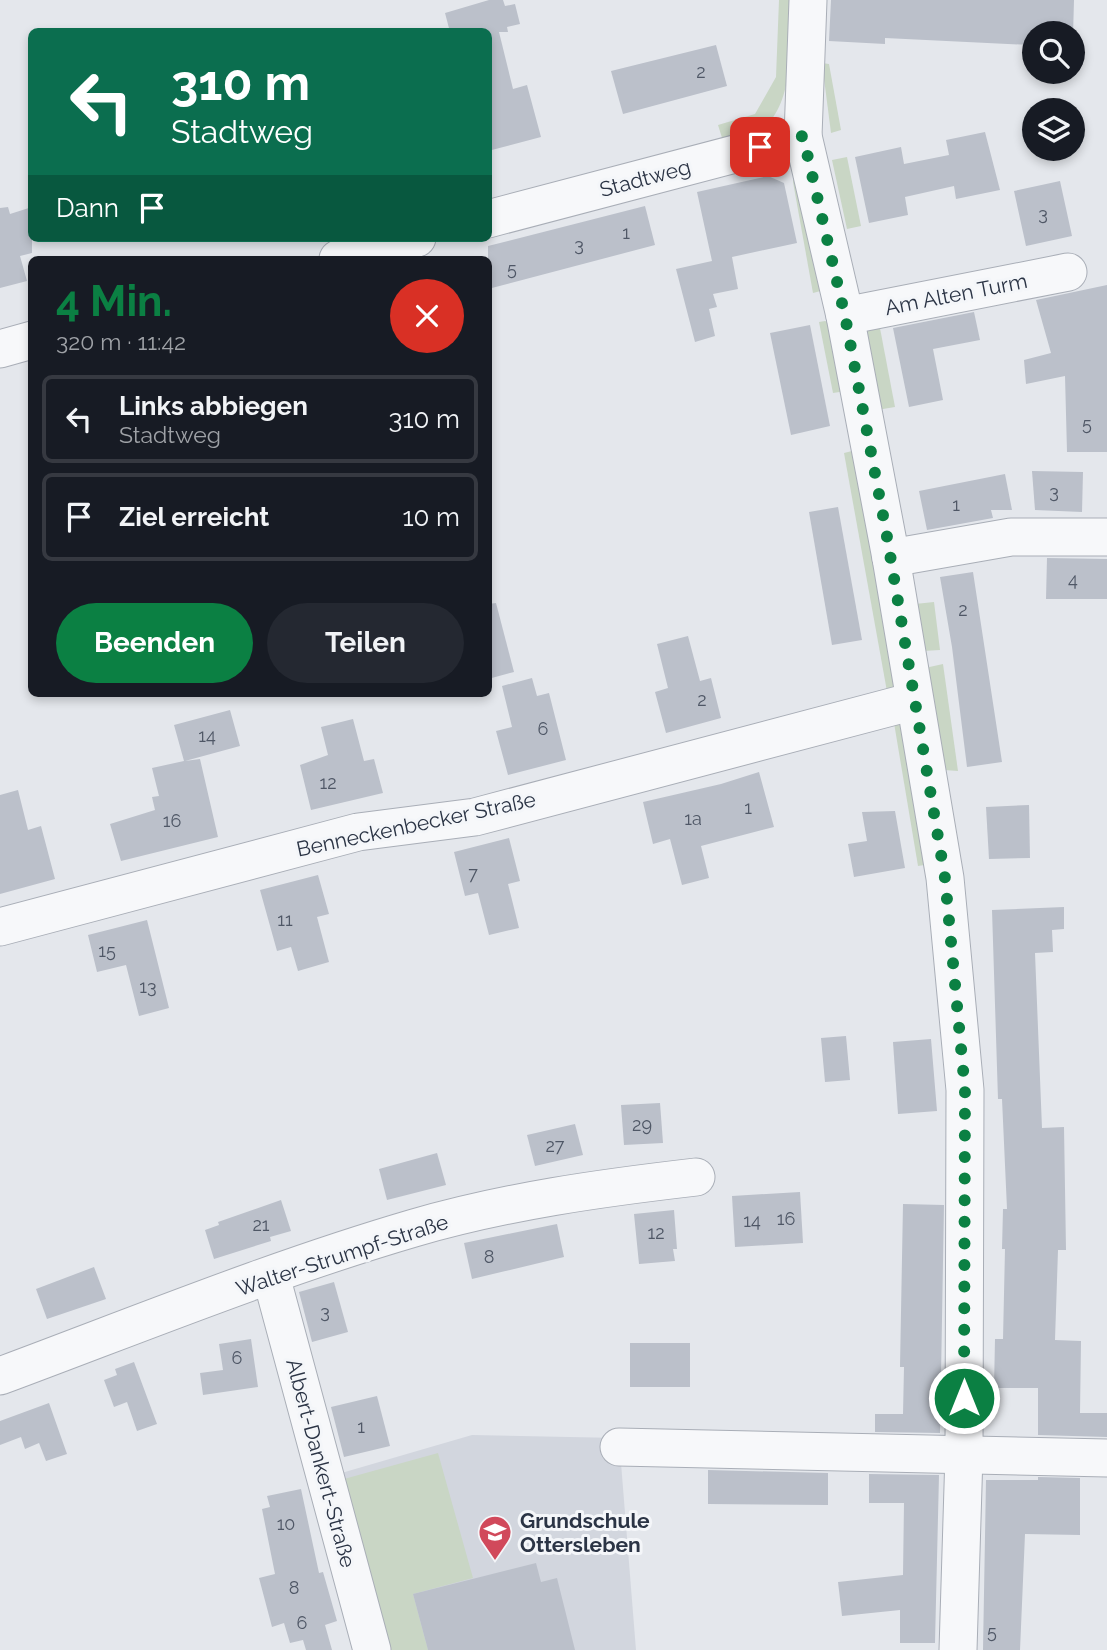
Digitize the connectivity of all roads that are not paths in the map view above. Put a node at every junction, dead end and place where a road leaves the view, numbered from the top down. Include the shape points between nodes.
1 (808, 0) edge
2 (803, 136) junction
3 (492, 218) edge
4 (403, 242) edge
5 (349, 256) edge
6 (1068, 272) dead end
7 (845, 316) junction
8 (28, 341) edge
9 (0, 349) edge
10 (1107, 537) edge
11 (891, 558) junction
12 (914, 701) junction
13 (0, 927) edge
14 (696, 1177) dead end
15 (271, 1276) junction
16 (0, 1376) edge
17 (620, 1447) dead end
18 (964, 1454) junction
19 (1107, 1458) edge
20 (372, 1650) edge
21 (958, 1650) edge

1 - 2 street
2 - 3 street, Stadtweg
2 - 7 street
4 - 5 street
6 - 7 street, Am Alten Turm
7 - 11 street
8 - 9 street
10 - 11 street via 1011,537
11 - 12 street
12 - 13 street, Benneckenbecker Straße via 475,817 358,832
12 - 18 street via 945,878 965,1090
14 - 15 street, Walter-Strumpf-Straße via 541,1197 415,1228
15 - 16 street, Walter-Strumpf-Straße
15 - 20 street, Albert-Dankert-Straße
17 - 18 street
18 - 19 street
18 - 21 street

